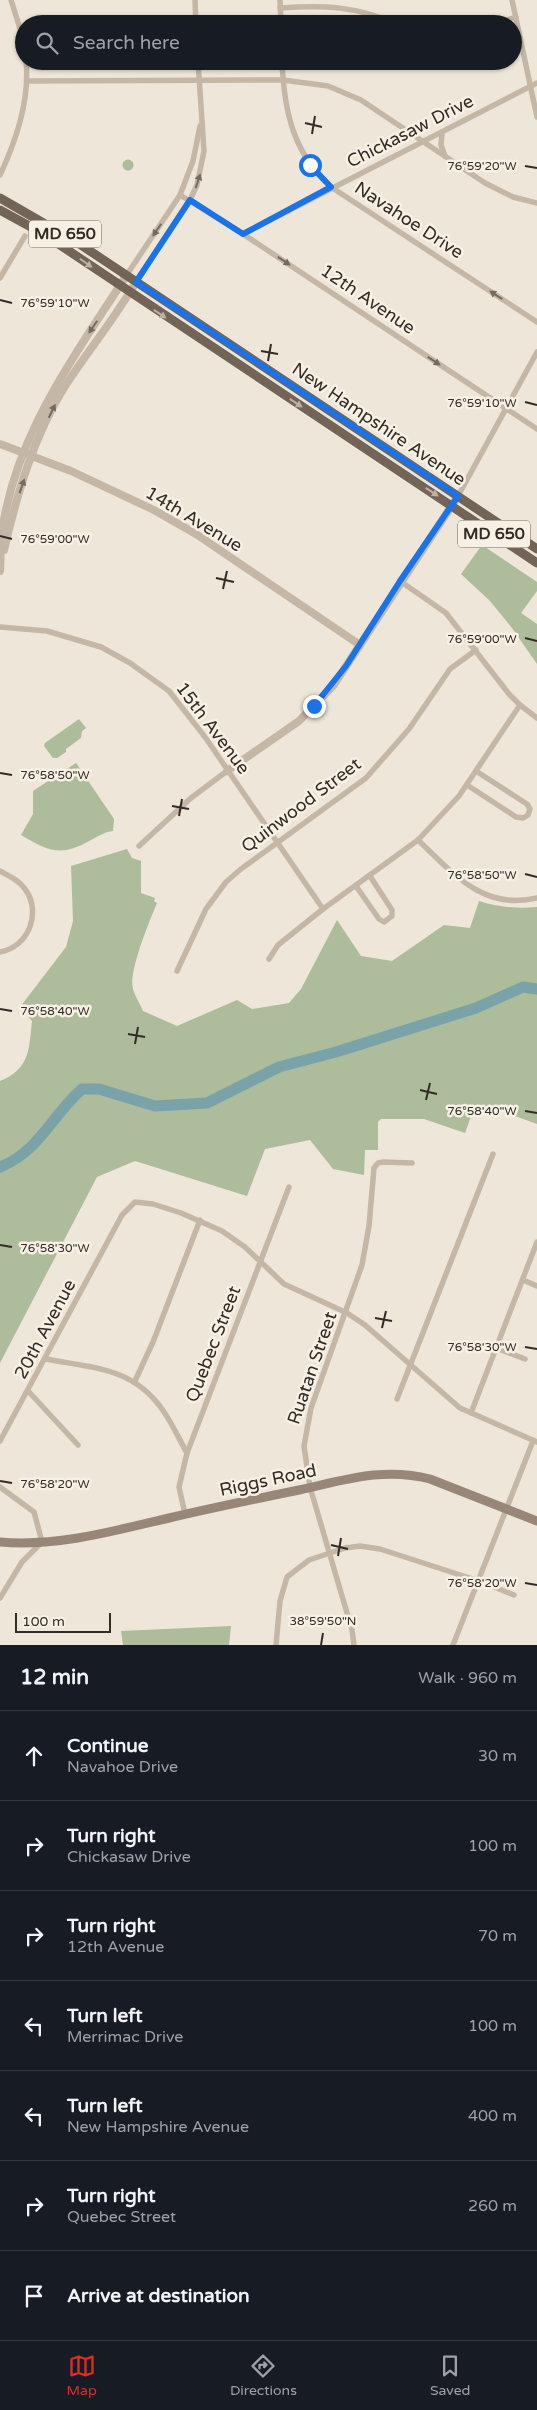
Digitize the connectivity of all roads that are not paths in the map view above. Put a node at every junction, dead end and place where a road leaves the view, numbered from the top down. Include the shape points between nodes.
1 (11, 0) edge
2 (195, 0) edge
3 (280, 0) edge
4 (512, 0) edge
5 (280, 8) junction
6 (16, 15) edge
7 (196, 15) edge
8 (280, 15) edge
9 (376, 15) edge
10 (516, 15) edge
11 (522, 45) edge
12 (26, 70) edge
13 (198, 70) edge
14 (282, 70) edge
15 (283, 80) junction
16 (27, 81) junction
17 (199, 82) junction
18 (537, 83) edge
19 (531, 86) junction
20 (537, 117) edge
21 (201, 122) junction
22 (442, 132) junction
23 (422, 142) junction
24 (445, 156) junction
25 (0, 175) edge
26 (331, 187) junction
27 (180, 195) junction
28 (0, 198) edge
29 (190, 200) junction
30 (537, 203) edge
31 (0, 210) edge
32 (243, 234) junction
33 (25, 236) dead end
34 (126, 276) junction
35 (0, 278) edge
36 (136, 282) junction
37 (120, 286) junction
38 (129, 293) junction
39 (537, 322) edge
40 (537, 352) edge
41 (505, 408) junction
42 (537, 429) edge
43 (0, 444) edge
44 (22, 452) junction
45 (32, 456) junction
46 (458, 496) junction
47 (452, 506) junction
48 (537, 549) edge
49 (537, 563) edge
50 (0, 566) edge
51 (0, 571) edge
52 (400, 581) junction
53 (0, 627) edge
54 (360, 645) junction
55 (476, 650) junction
56 (520, 705) junction
57 (537, 718) edge
58 (227, 771) junction
59 (476, 771) junction
60 (467, 784) junction
61 (418, 840) junction
62 (277, 843) junction
63 (139, 846) dead end
64 (0, 871) edge
65 (370, 876) junction
66 (356, 886) junction
67 (537, 898) edge
68 (323, 909) junction
69 (0, 952) edge
70 (269, 959) dead end
71 (177, 971) dead end
72 (494, 1154) dead end
73 (412, 1163) dead end
74 (288, 1187) dead end
75 (200, 1220) junction
76 (537, 1242) edge
77 (260, 1261) junction
78 (523, 1280) junction
79 (537, 1286) edge
80 (346, 1313) junction
81 (496, 1348) junction
82 (46, 1359) junction
83 (525, 1359) dead end
84 (410, 1365) junction
85 (135, 1381) junction
86 (28, 1392) junction
87 (397, 1398) dead end
88 (471, 1413) junction
89 (0, 1441) edge
90 (535, 1442) edge
91 (78, 1445) dead end
92 (187, 1453) junction
93 (0, 1487) edge
94 (310, 1487) junction
95 (506, 1509) junction
96 (185, 1514) junction
97 (537, 1521) edge
98 (0, 1542) edge
99 (42, 1542) junction
100 (329, 1552) junction
101 (479, 1581) junction
102 (514, 1595) dead end
103 (0, 1598) edge
104 (276, 1645) edge
105 (354, 1645) edge
106 (453, 1645) edge

1 - 6 street
2 - 7 street
3 - 5 street
4 - 10 street
5 - 8 street
5 - 9 street via 343,7
11 - 19 street
12 - 16 street
13 - 17 street
14 - 15 street, Navahoe Drive
15 - 17 street
15 - 23 street via 328,86 345,92 392,119
15 - 26 street, Navahoe Drive via 297,143 310,165
16 - 17 street
16 - 25 street via 15,139
17 - 21 street
18 - 19 street, Chickasaw Drive
19 - 20 street
19 - 22 street, Chickasaw Drive
21 - 27 street via 193,162
29 -> 21 street via 202,168
22 - 23 street, Chickasaw Drive
22 - 24 street via 441,145
23 - 24 street
23 - 26 street, Chickasaw Drive
24 - 30 street via 513,197
26 - 32 street, Chickasaw Drive
39 -> 26 street, Navahoe Drive
27 - 29 street, 12th Avenue
27 -> 34 street
28 - 34 main road, New Hampshire Avenue / MD 650 via 78,243
29 - 32 street, 12th Avenue
29 - 36 street
31 -> 37 main road, New Hampshire Avenue / MD 650 via 42,233
32 -> 41 street, 12th Avenue
33 - 35 street
34 - 36 main road, New Hampshire Avenue / MD 650
34 - 37 street
36 - 38 street
36 - 46 main road, New Hampshire Avenue / MD 650
37 - 38 main road, New Hampshire Avenue / MD 650
37 -> 44 street via 56,385
45 -> 38 street via 64,387
38 -> 47 main road, New Hampshire Avenue / MD 650
40 - 41 street
41 - 42 street, 12th Avenue
41 - 46 street
43 - 44 street, 14th Avenue
44 - 45 street, 14th Avenue
44 - 50 street via 1,540
50 -> 45 street via 11,519
45 - 54 street, 14th Avenue via 109,488 196,534
46 - 47 street
46 - 48 main road, New Hampshire Avenue / MD 650
47 - 49 main road, New Hampshire Avenue / MD 650
47 - 52 street
50 - 51 street
52 - 54 street
52 - 55 street via 446,613
53 - 58 street, 15th Avenue via 67,636 101,647 130,663 168,691
54 - 58 street via 333,686 299,722
55 - 56 street
55 - 62 street, Quinwood Street via 450,669 409,728 366,778
56 - 57 street
56 - 59 street
58 - 62 street, 15th Avenue
58 - 63 street via 191,798
59 - 60 street
59 - 60 street via 527,804 530,809 528,815 516,818
60 - 61 street
61 - 65 street
61 - 67 street via 472,889 510,900
62 - 68 street, 15th Avenue
62 - 71 street, Quinwood Street via 241,869 220,890 194,929
64 - 69 street via 22,884 34,906 32,920 23,939 13,948
65 - 66 street
65 - 66 street via 392,910 389,920 379,919
66 - 68 street
68 - 70 street via 278,945
72 - 84 street
73 - 80 street, Ruatan Street via 383,1162 375,1166 367,1243
74 - 77 street, Quebec Street
75 - 77 street, 20th Avenue via 222,1231
75 - 82 street, 20th Avenue via 152,1204 135,1202 130,1205
75 - 85 street
76 - 78 street
77 - 80 street, 20th Avenue via 289,1287
77 - 92 street, Quebec Street
78 - 79 street
78 - 81 street
80 - 84 street, 20th Avenue via 365,1325
80 - 94 street, Ruatan Street via 304,1436 304,1461
81 - 83 street
81 - 88 street
82 - 85 street via 109,1371
82 - 86 street, 20th Avenue
84 - 87 street
84 - 88 street, 20th Avenue via 454,1404
85 - 92 street via 162,1409
86 - 89 street, 20th Avenue
86 - 91 street
88 - 90 street, 20th Avenue
90 - 95 street
92 - 96 street, Quebec Street via 179,1487
93 - 99 street via 34,1512
94 - 95 main road, Riggs Road via 380,1473 412,1474
94 - 96 main road, Riggs Road
94 - 100 street, Ruatan Street
95 - 97 main road, Riggs Road
95 - 101 street
96 - 99 main road, Riggs Road via 81,1537
98 - 99 main road, Riggs Road
99 - 103 street via 22,1562
100 - 101 street via 354,1546 372,1548
100 - 104 street via 300,1565 287,1577 280,1601
100 - 105 street, Ruatan Street
101 - 102 street
101 - 106 street

